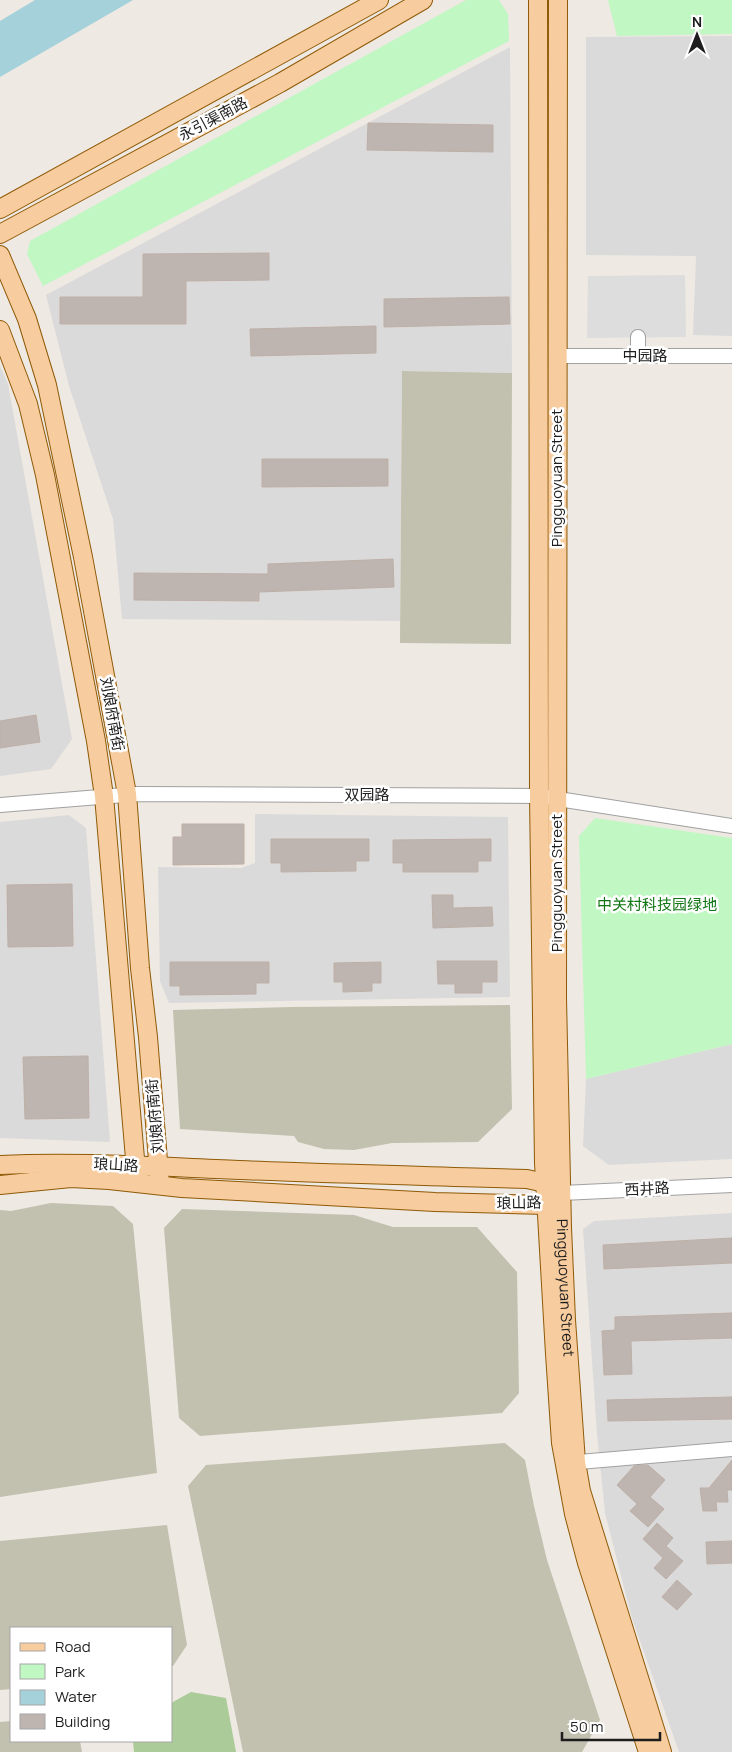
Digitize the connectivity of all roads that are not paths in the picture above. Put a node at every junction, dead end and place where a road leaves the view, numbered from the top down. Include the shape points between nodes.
1 (379, 0) edge
2 (423, 0) edge
3 (538, 0) edge
4 (558, 0) edge
5 (0, 209) edge
6 (0, 234) edge
7 (0, 255) edge
8 (0, 330) edge
9 (638, 337) dead end
10 (558, 356) junction
11 (638, 356) junction
12 (732, 356) edge
13 (127, 794) junction
14 (104, 796) junction
15 (539, 796) junction
16 (557, 799) junction
17 (0, 805) edge
18 (732, 826) edge
19 (0, 1165) edge
20 (137, 1174) junction
21 (160, 1176) junction
22 (545, 1184) junction
23 (0, 1185) edge
24 (732, 1185) edge
25 (562, 1193) junction
26 (546, 1205) junction
27 (732, 1448) edge
28 (570, 1463) junction
29 (648, 1752) edge
30 (662, 1752) edge

1 - 5 main road, 永引渠南路
2 - 6 main road, 永引渠南路 via 280,83
3 - 15 main road, Pingguoyuan Street
4 - 10 main road, Pingguoyuan Street
7 - 13 main road, 刘娘府南街 via 27,319 47,385
8 - 14 main road, 刘娘府南街 via 28,404 45,475
9 - 11 street
10 - 11 street, 中园路
10 - 16 main road, Pingguoyuan Street
11 - 12 street, 中园路
13 - 14 street, 双园路
13 - 15 street, 双园路
13 - 21 main road, 刘娘府南街
14 - 17 street, 双园路
14 - 20 main road, 刘娘府南街
15 - 16 street, 双园路
15 - 22 main road, Pingguoyuan Street
16 - 18 street, 双园路
16 - 25 main road, Pingguoyuan Street via 557,998
19 - 20 main road, 琅山路 via 38,1163
20 - 21 main road, 琅山路
20 - 23 main road, 琅山路
21 - 22 main road, 琅山路 via 337,1174 527,1178
21 - 26 main road, 琅山路 via 182,1188
22 - 25 main road, 琅山路
22 - 26 main road, Pingguoyuan Street
24 - 25 street, 西井路
25 - 26 main road, 琅山路
25 - 28 main road, Pingguoyuan Street
26 - 28 main road, Pingguoyuan Street via 554,1354
27 - 28 street
28 - 29 main road, Pingguoyuan Street via 574,1514 587,1563
28 - 30 main road, Pingguoyuan Street

